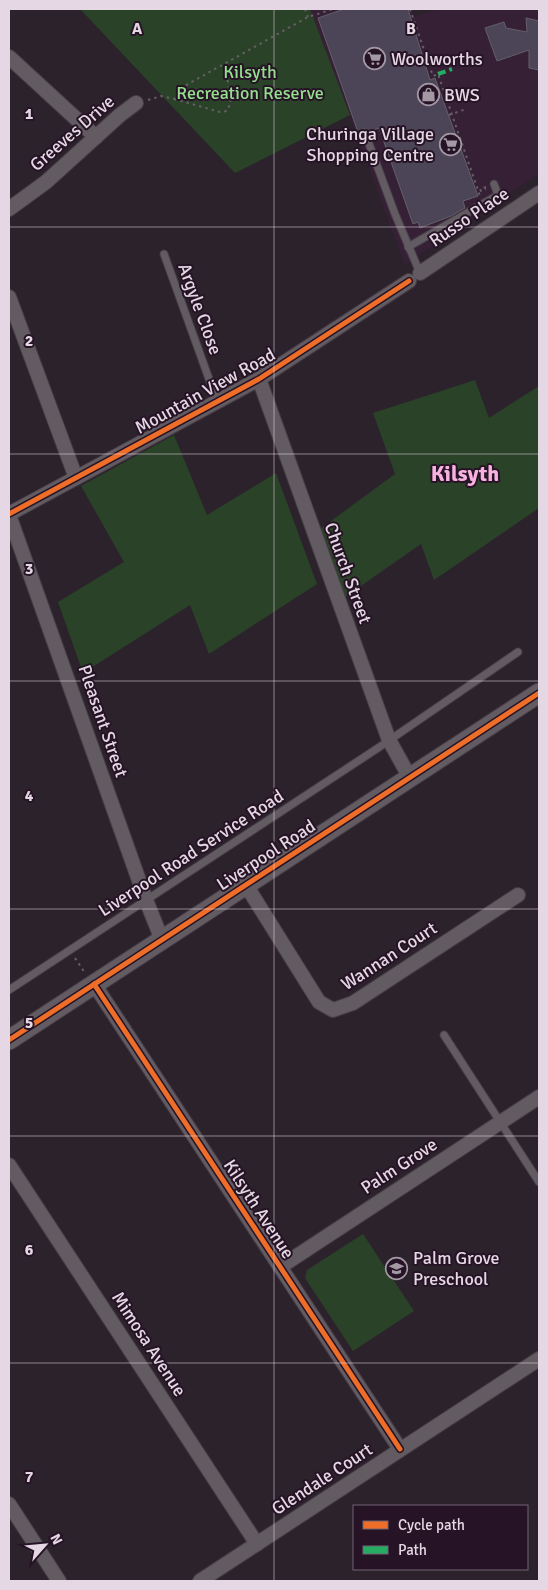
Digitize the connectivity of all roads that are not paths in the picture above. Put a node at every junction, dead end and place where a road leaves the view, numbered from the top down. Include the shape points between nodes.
1 (9, 57) edge
2 (136, 104) road end
3 (365, 133) dead end
4 (96, 138) junction
5 (494, 184) road end
6 (539, 193) edge
7 (9, 209) edge
8 (424, 226) dead end
9 (427, 236) junction
10 (408, 247) junction
11 (164, 254) dead end
12 (415, 277) junction
13 (9, 297) edge
14 (259, 379) junction
15 (217, 401) junction
16 (76, 478) junction
17 (9, 514) edge
18 (518, 652) dead end
19 (539, 693) edge
20 (389, 740) junction
21 (409, 776) junction
22 (246, 885) junction
23 (518, 895) dead end
24 (146, 900) junction
25 (162, 940) junction
26 (94, 984) junction
27 (9, 990) edge
28 (444, 1035) dead end
29 (9, 1040) edge
30 (539, 1097) edge
31 (500, 1123) junction
32 (9, 1166) edge
33 (539, 1182) edge
34 (280, 1267) junction
35 (539, 1359) edge
36 (400, 1449) junction
37 (9, 1504) edge
38 (257, 1544) junction
39 (59, 1581) edge
40 (200, 1581) edge

1 - 4 street
2 - 4 street, Greeves Drive
3 - 10 lane
4 - 7 street, Greeves Drive
5 - 9 lane via 498,196
6 - 12 street, Russo Place
8 - 9 lane
9 - 10 lane
10 - 12 lane
11 - 15 lane, Argyle Close
12 - 14 street, Mountain View Road
13 - 16 street
14 - 15 street, Mountain View Road
14 - 20 street, Church Street
15 - 16 street, Mountain View Road
16 - 17 street, Mountain View Road
17 - 24 street, Pleasant Street
18 - 20 lane, Liverpool Road Service Road
19 - 21 main road, Liverpool Road
20 - 21 street, Church Street
20 - 24 lane, Liverpool Road Service Road
21 - 22 main road, Liverpool Road
22 - 23 street, Wannan Court via 320,1002 333,1010 353,1003
22 - 25 main road, Liverpool Road
24 - 25 street, Pleasant Street
24 - 27 lane, Liverpool Road Service Road
25 - 26 main road, Liverpool Road
26 - 29 main road, Liverpool Road
26 - 34 street, Kilsyth Avenue
28 - 31 lane
30 - 31 street, Palm Grove
31 - 33 lane
31 - 34 street, Palm Grove
32 - 38 street, Mimosa Avenue
34 - 36 street, Kilsyth Avenue
35 - 36 street, Glendale Court
36 - 38 street, Glendale Court
37 - 39 street
38 - 40 street, Glendale Court

